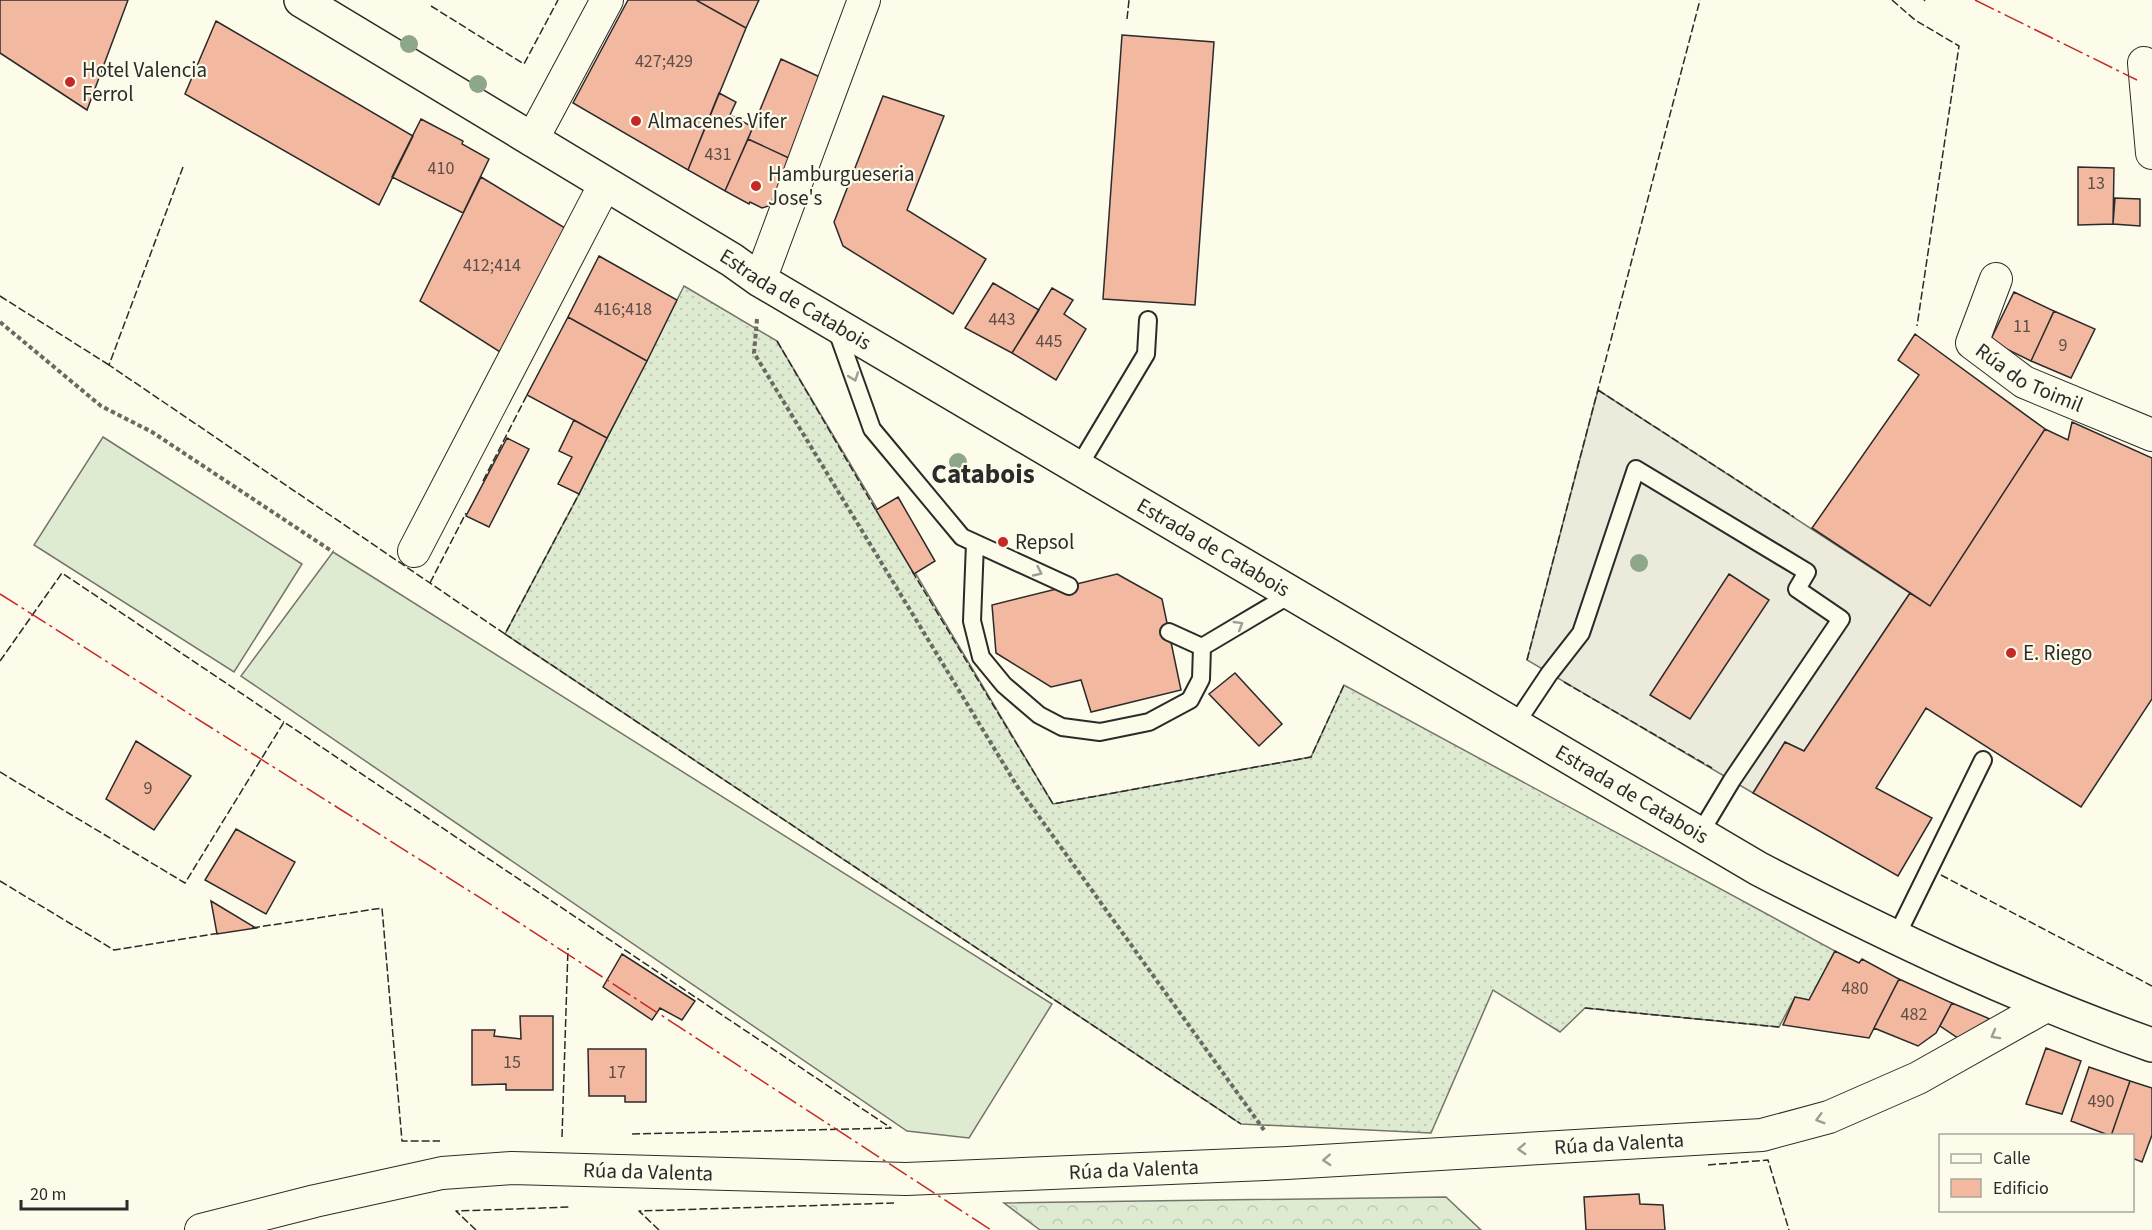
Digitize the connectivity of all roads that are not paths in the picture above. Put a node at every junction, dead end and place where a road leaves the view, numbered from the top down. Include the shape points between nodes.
1 (301, 0) edge
2 (607, 0) edge
3 (864, 0) edge
4 (2144, 63) dead end
5 (532, 140) junction
6 (2152, 153) edge
7 (604, 183) junction
8 (1996, 279) dead end
9 (760, 280) junction
10 (1149, 320) dead end
11 (834, 322) junction
12 (2152, 435) edge
13 (1079, 466) junction
14 (975, 543) junction
15 (414, 550) dead end
16 (1069, 586) dead end
17 (1293, 593) junction
18 (1169, 632) dead end
19 (1202, 647) junction
20 (1515, 725) junction
21 (1983, 760) dead end
22 (1699, 835) junction
23 (1895, 939) junction
24 (2046, 1006) junction
25 (2151, 1043) edge
26 (201, 1230) edge

1 - 5 main road, Estrada de Catabois
2 - 5 street
3 - 9 street
4 - 6 street
5 - 7 main road, Estrada de Catabois
7 - 9 main road, Estrada de Catabois
7 - 15 street
8 - 12 street, Rúa do Toimil via 1972,343 2024,382
9 - 11 main road, Estrada de Catabois
10 - 13 lane via 1146,354
11 - 13 main road, Estrada de Catabois
11 -> 14 lane via 872,429 962,537
13 - 17 main road, Estrada de Catabois
14 -> 16 lane
14 - 19 lane via 972,621 981,657 1004,685 1039,715 1062,727 1100,732 1149,722 1190,700 1201,679
19 -> 17 lane
17 - 20 main road, Estrada de Catabois
18 - 19 lane
20 - 22 main road, Estrada de Catabois
20 - 22 lane via 1581,633 1636,469 1806,572 1797,590 1840,619
21 - 23 lane
22 - 23 main road, Estrada de Catabois
23 - 24 main road, Estrada de Catabois
24 - 25 main road, Estrada de Catabois
24 -> 26 street, Rúa da Valenta via 1918,1078 1829,1116 1762,1135 1287,1163 906,1179 512,1168 442,1173

